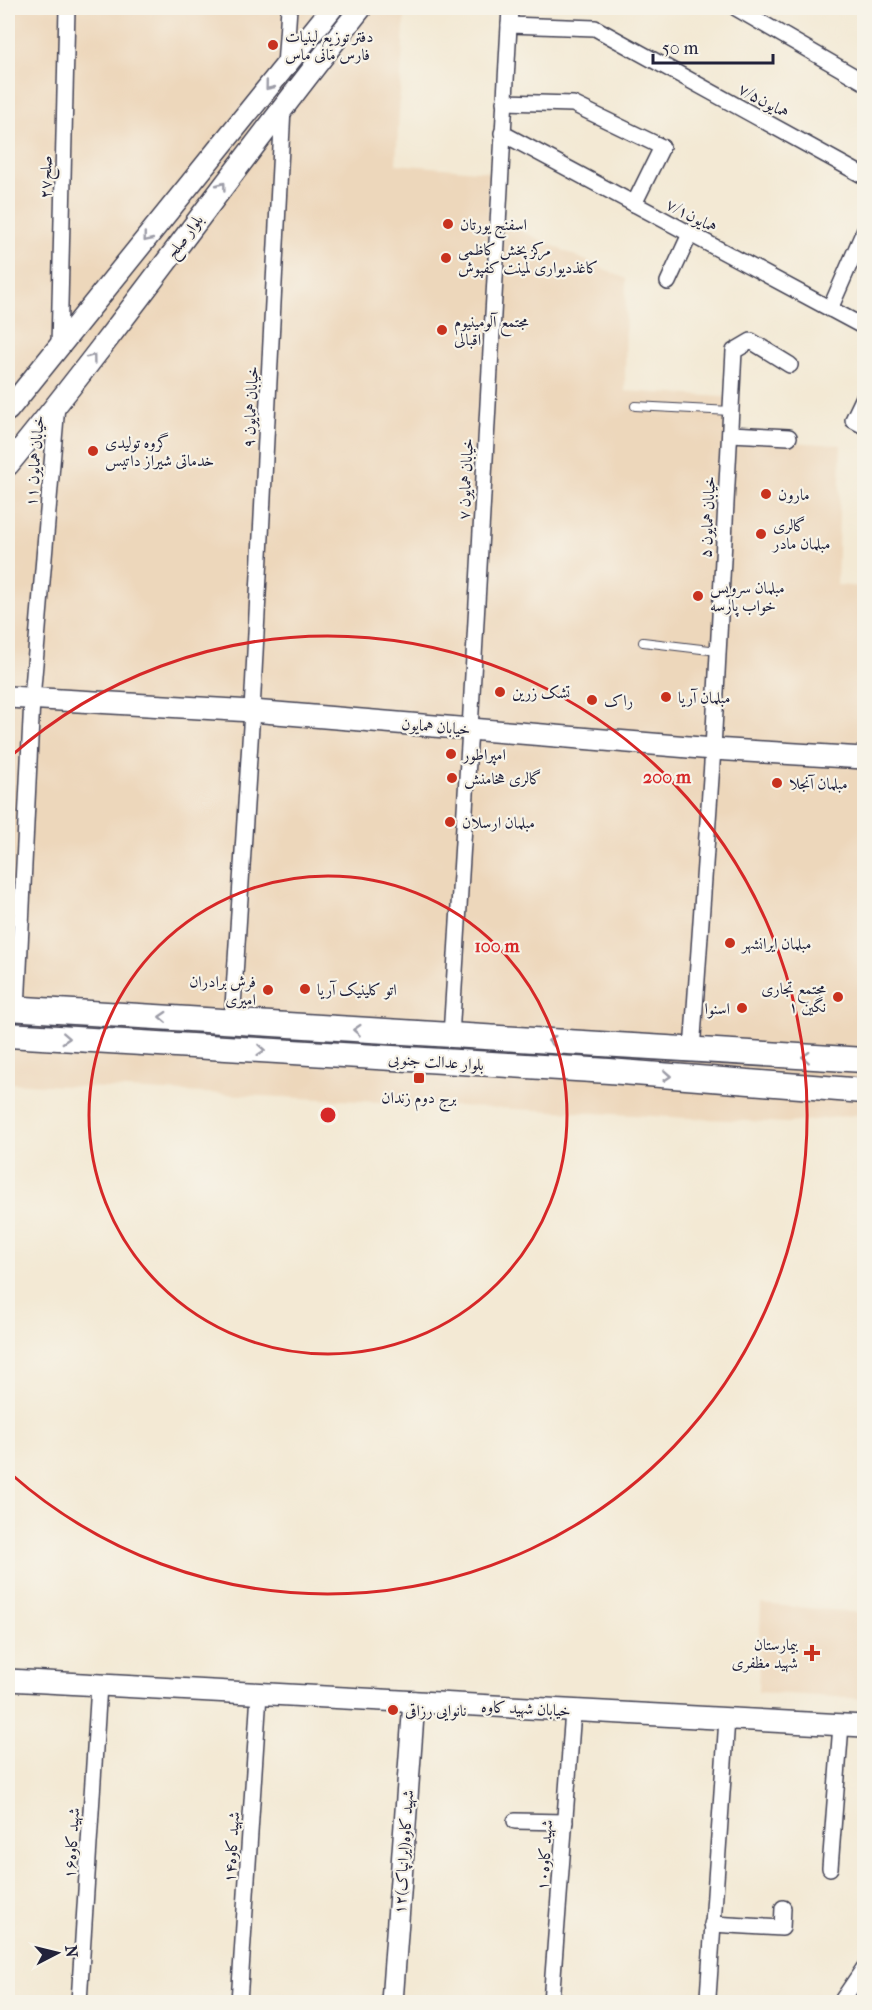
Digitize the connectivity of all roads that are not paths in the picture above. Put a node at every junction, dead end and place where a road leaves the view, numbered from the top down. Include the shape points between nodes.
1 (67, 8) edge
2 (289, 8) edge
3 (332, 8) edge
4 (361, 8) edge
5 (510, 8) edge
6 (735, 8) edge
7 (509, 25) junction
8 (285, 66) junction
9 (864, 82) edge
10 (504, 102) junction
11 (283, 104) junction
12 (502, 133) junction
13 (864, 176) edge
14 (634, 204) junction
15 (864, 231) edge
16 (690, 234) junction
17 (668, 282) dead end
18 (830, 309) junction
19 (864, 327) edge
20 (59, 347) junction
21 (790, 365) dead end
22 (864, 398) edge
23 (57, 405) junction
24 (635, 406) dead end
25 (8, 410) edge
26 (731, 411) junction
27 (864, 426) edge
28 (730, 434) junction
29 (789, 437) dead end
30 (8, 465) edge
31 (643, 642) dead end
32 (718, 651) junction
33 (8, 698) edge
34 (32, 699) junction
35 (252, 711) junction
36 (470, 729) junction
37 (713, 749) junction
38 (864, 758) edge
39 (12, 1008) edge
40 (232, 1022) junction
41 (8, 1035) edge
42 (451, 1036) junction
43 (610, 1045) junction
44 (692, 1050) junction
45 (864, 1060) edge
46 (609, 1071) junction
47 (864, 1091) edge
48 (8, 1680) edge
49 (99, 1685) junction
50 (259, 1694) junction
51 (414, 1702) junction
52 (573, 1711) junction
53 (727, 1719) junction
54 (841, 1725) junction
55 (864, 1726) edge
56 (515, 1821) dead end
57 (565, 1822) junction
58 (830, 1868) dead end
59 (783, 1908) dead end
60 (712, 1924) junction
61 (864, 1968) edge
62 (708, 1997) dead end
63 (79, 2002) edge
64 (238, 2002) edge
65 (392, 2002) edge
66 (551, 2002) edge
67 (841, 2002) edge

1 - 20 street, صلح۲۷
2 - 8 street
3 - 8 street, بلوار صلح
4 - 11 street, بلوار صلح
5 - 7 street, خیابان همایون ۷
6 - 9 street
7 - 10 street, خیابان همایون ۷
7 - 13 street, همایون۷/۵ via 595,27
8 -> 20 street, بلوار صلح
10 - 12 street, خیابان همایون ۷
10 - 14 street via 573,104 663,147
23 -> 11 street, بلوار صلح
11 - 35 street, خیابان همایون ۹
12 - 14 street, همایون۷/۱
12 - 36 street, خیابان همایون ۷
14 - 16 street, همایون۷/۱
15 - 18 street
16 - 17 street
16 - 18 street, همایون۷/۱
18 - 19 street, همایون۷/۱
20 - 25 street, بلوار صلح
21 - 26 street, خیابان همایون ۵ via 751,341 734,351
22 - 27 street via 853,420
23 - 30 street, بلوار صلح
23 - 34 street, خیابان همایون ۱۱
24 - 26 lane
26 - 28 street, خیابان همایون ۵
28 - 29 street
28 - 32 street, خیابان همایون ۵
31 - 32 lane
32 - 37 street, خیابان همایون ۵
33 - 34 street, خیابان همایون
34 - 35 street, خیابان همایون
34 - 39 street, خیابان همایون ۱۱ via 26,845
35 - 36 street, خیابان همایون
35 - 40 street, خیابان همایون ۹
36 - 37 street, خیابان همایون
36 - 42 street, خیابان همایون ۷
37 - 38 street, خیابان همایون
37 - 44 street, خیابان همایون ۵
40 -> 39 main road, بلوار عدالت جنوبی
42 -> 40 main road, بلوار عدالت جنوبی
41 -> 46 main road, بلوار عدالت جنوبی
43 -> 42 main road, بلوار عدالت جنوبی
43 - 44 main road, بلوار عدالت جنوبی
43 - 46 main road
45 -> 44 main road, بلوار عدالت جنوبی
46 -> 47 main road, بلوار عدالت جنوبی
48 - 49 street, خیابان شهید کاوه
49 - 50 street, خیابان شهید کاوه
49 - 63 street, شهید کاوه۱۶
50 - 51 street, خیابان شهید کاوه
50 - 64 street, شهید کاوه۱۴
51 - 52 street, خیابان شهید کاوه
51 - 65 street, ۱۲شهید کاوه(ایرانپاک)
52 - 53 street, خیابان شهید کاوه
52 - 57 street, شهید کاوه۱۰
53 - 54 street, خیابان شهید کاوه
53 - 60 street
54 - 55 street, خیابان شهید کاوه
54 - 58 street
56 - 57 street
57 - 66 street, شهید کاوه۱۰
59 - 60 street via 782,1928
60 - 62 street
61 - 67 street

